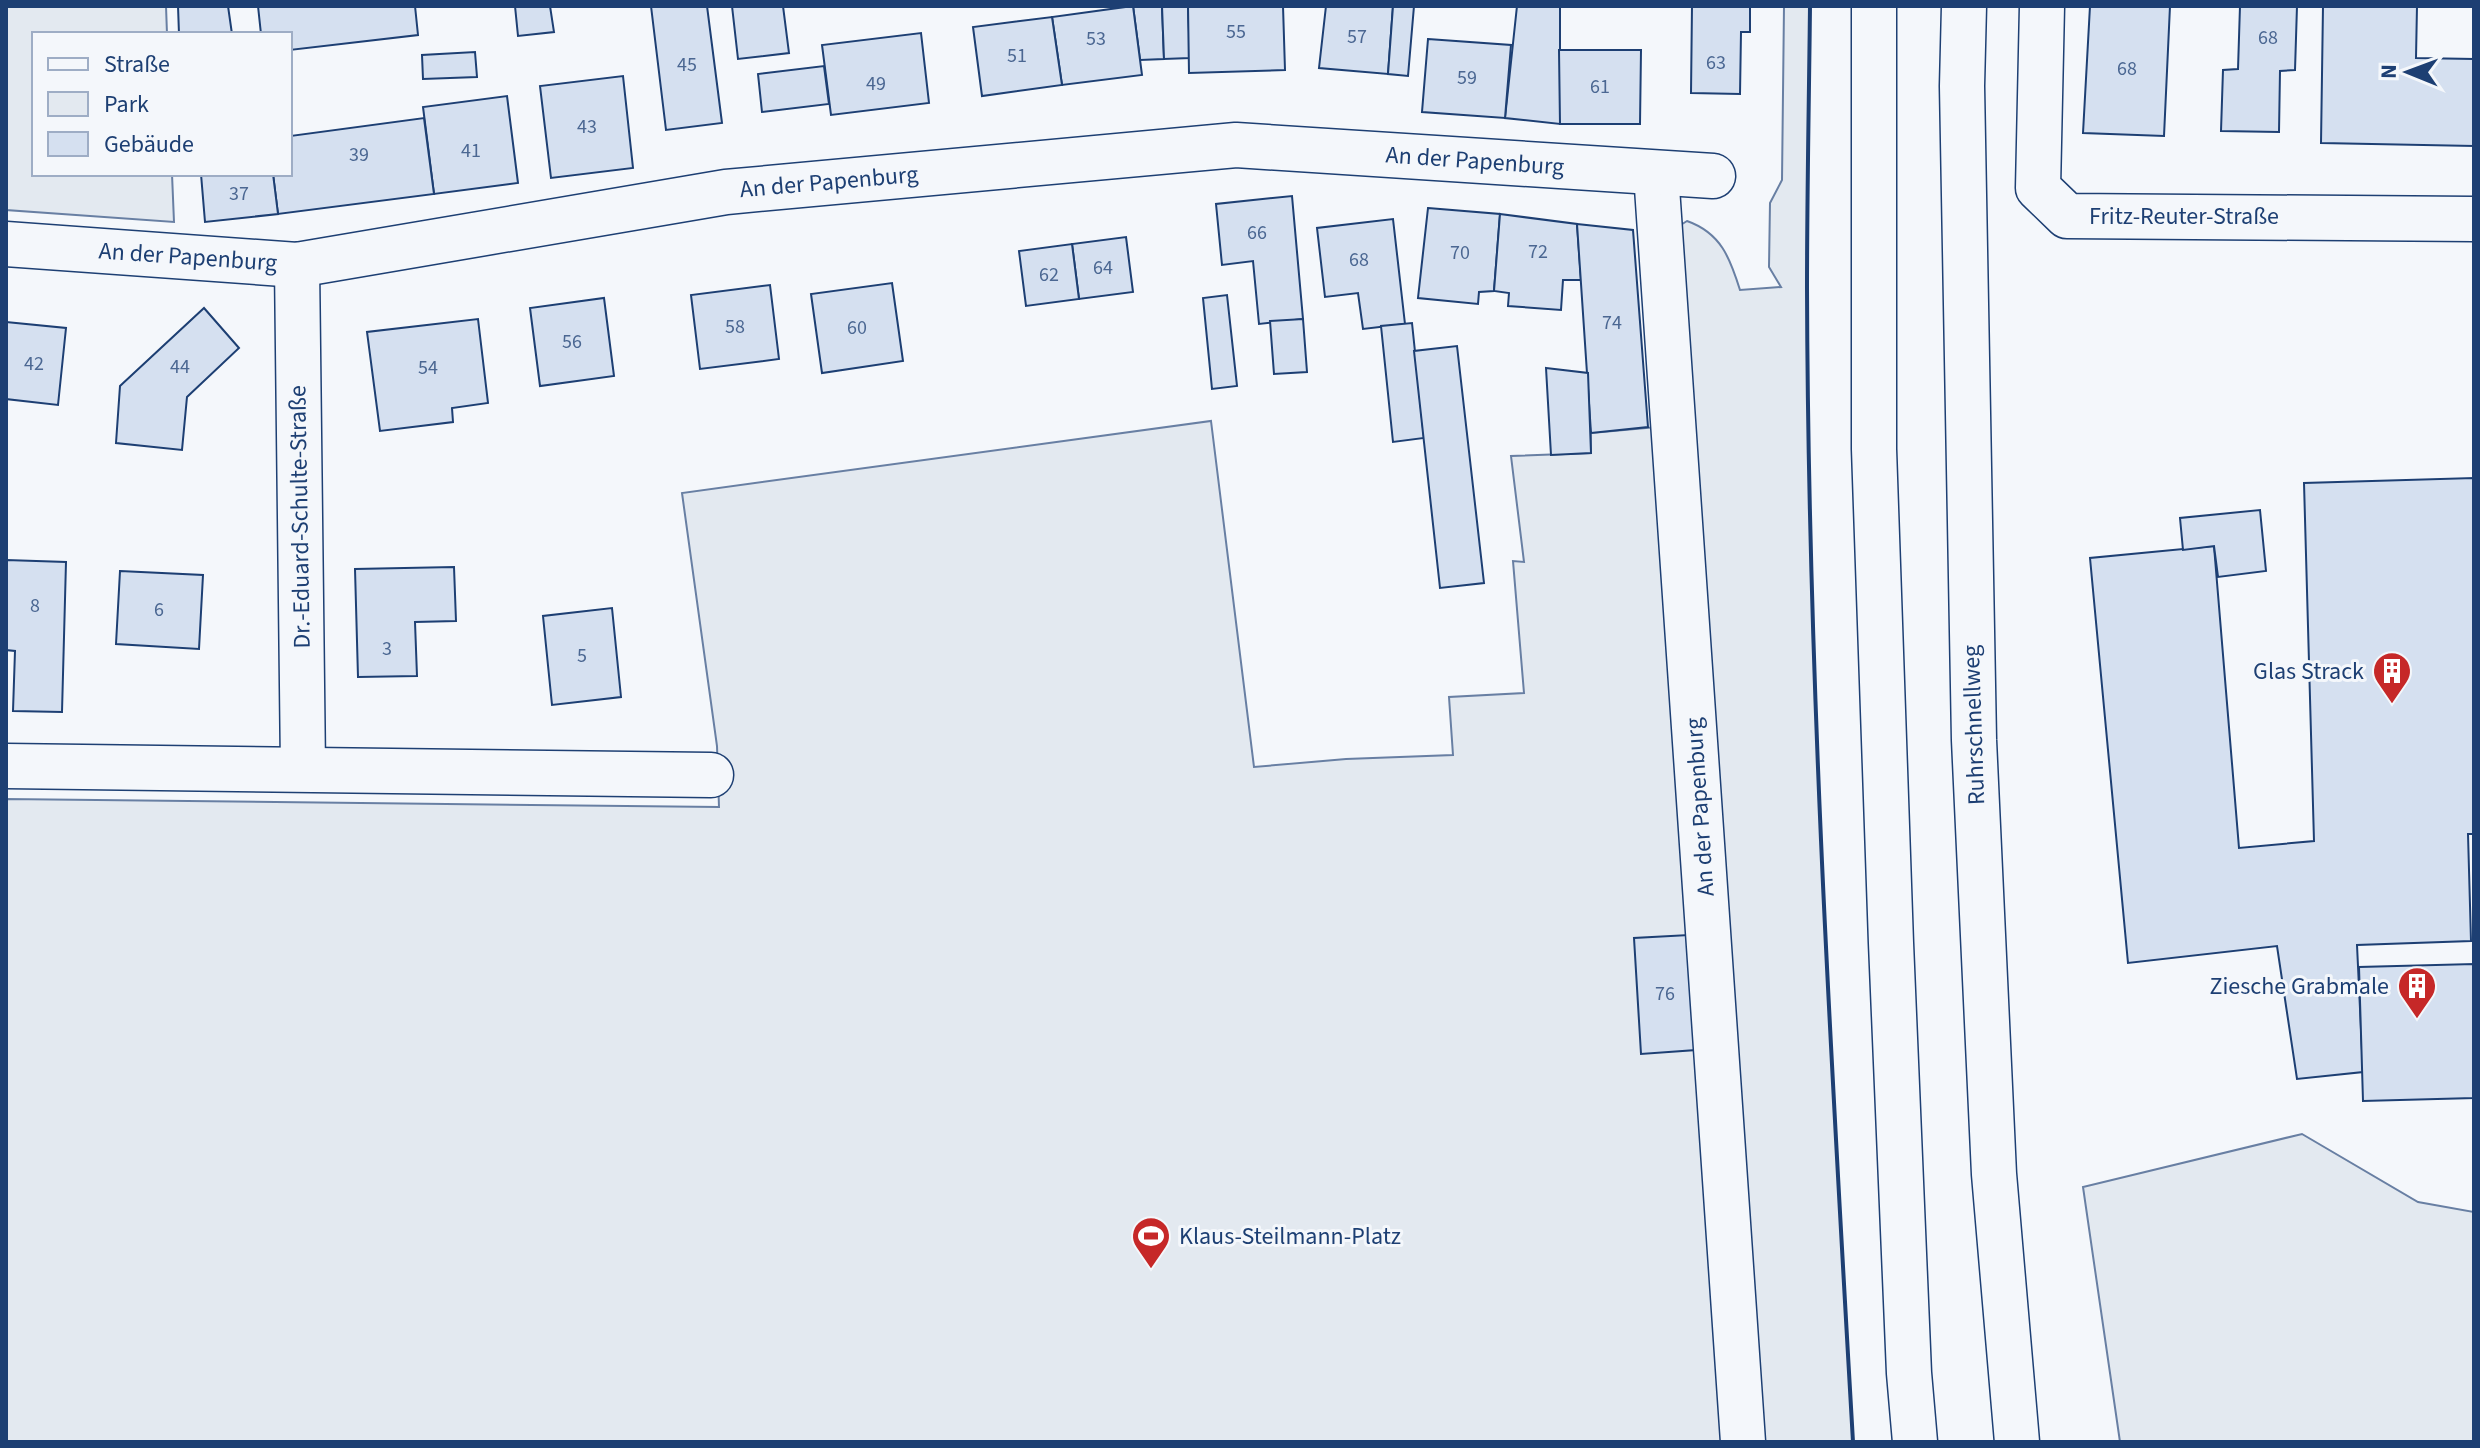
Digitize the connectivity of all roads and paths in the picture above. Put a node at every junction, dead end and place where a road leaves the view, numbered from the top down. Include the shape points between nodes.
1 (1874, 6) edge
2 (1964, 6) edge
3 (2042, 6) edge
4 (1656, 173) junction
5 (1713, 176) dead end
6 (2474, 219) edge
7 (6, 244) edge
8 (297, 265) junction
9 (6, 766) edge
10 (303, 769) junction
11 (711, 775) dead end
12 (1743, 1442) edge
13 (1915, 1442) edge
14 (2017, 1442) edge

1 - 13 main road via 1875,465
2 - 14 main road, Ruhrschnellweg via 1974,740 1994,1174
3 - 6 main road, Fritz-Reuter-Straße via 2038,188 2067,216
4 - 5 main road, An der Papenburg
4 - 8 main road, An der Papenburg via 1236,145 726,192
4 - 12 main road, An der Papenburg
7 - 8 main road, An der Papenburg
8 - 10 main road, Dr.-Eduard-Schulte-Straße
9 - 10 main road
10 - 11 main road

